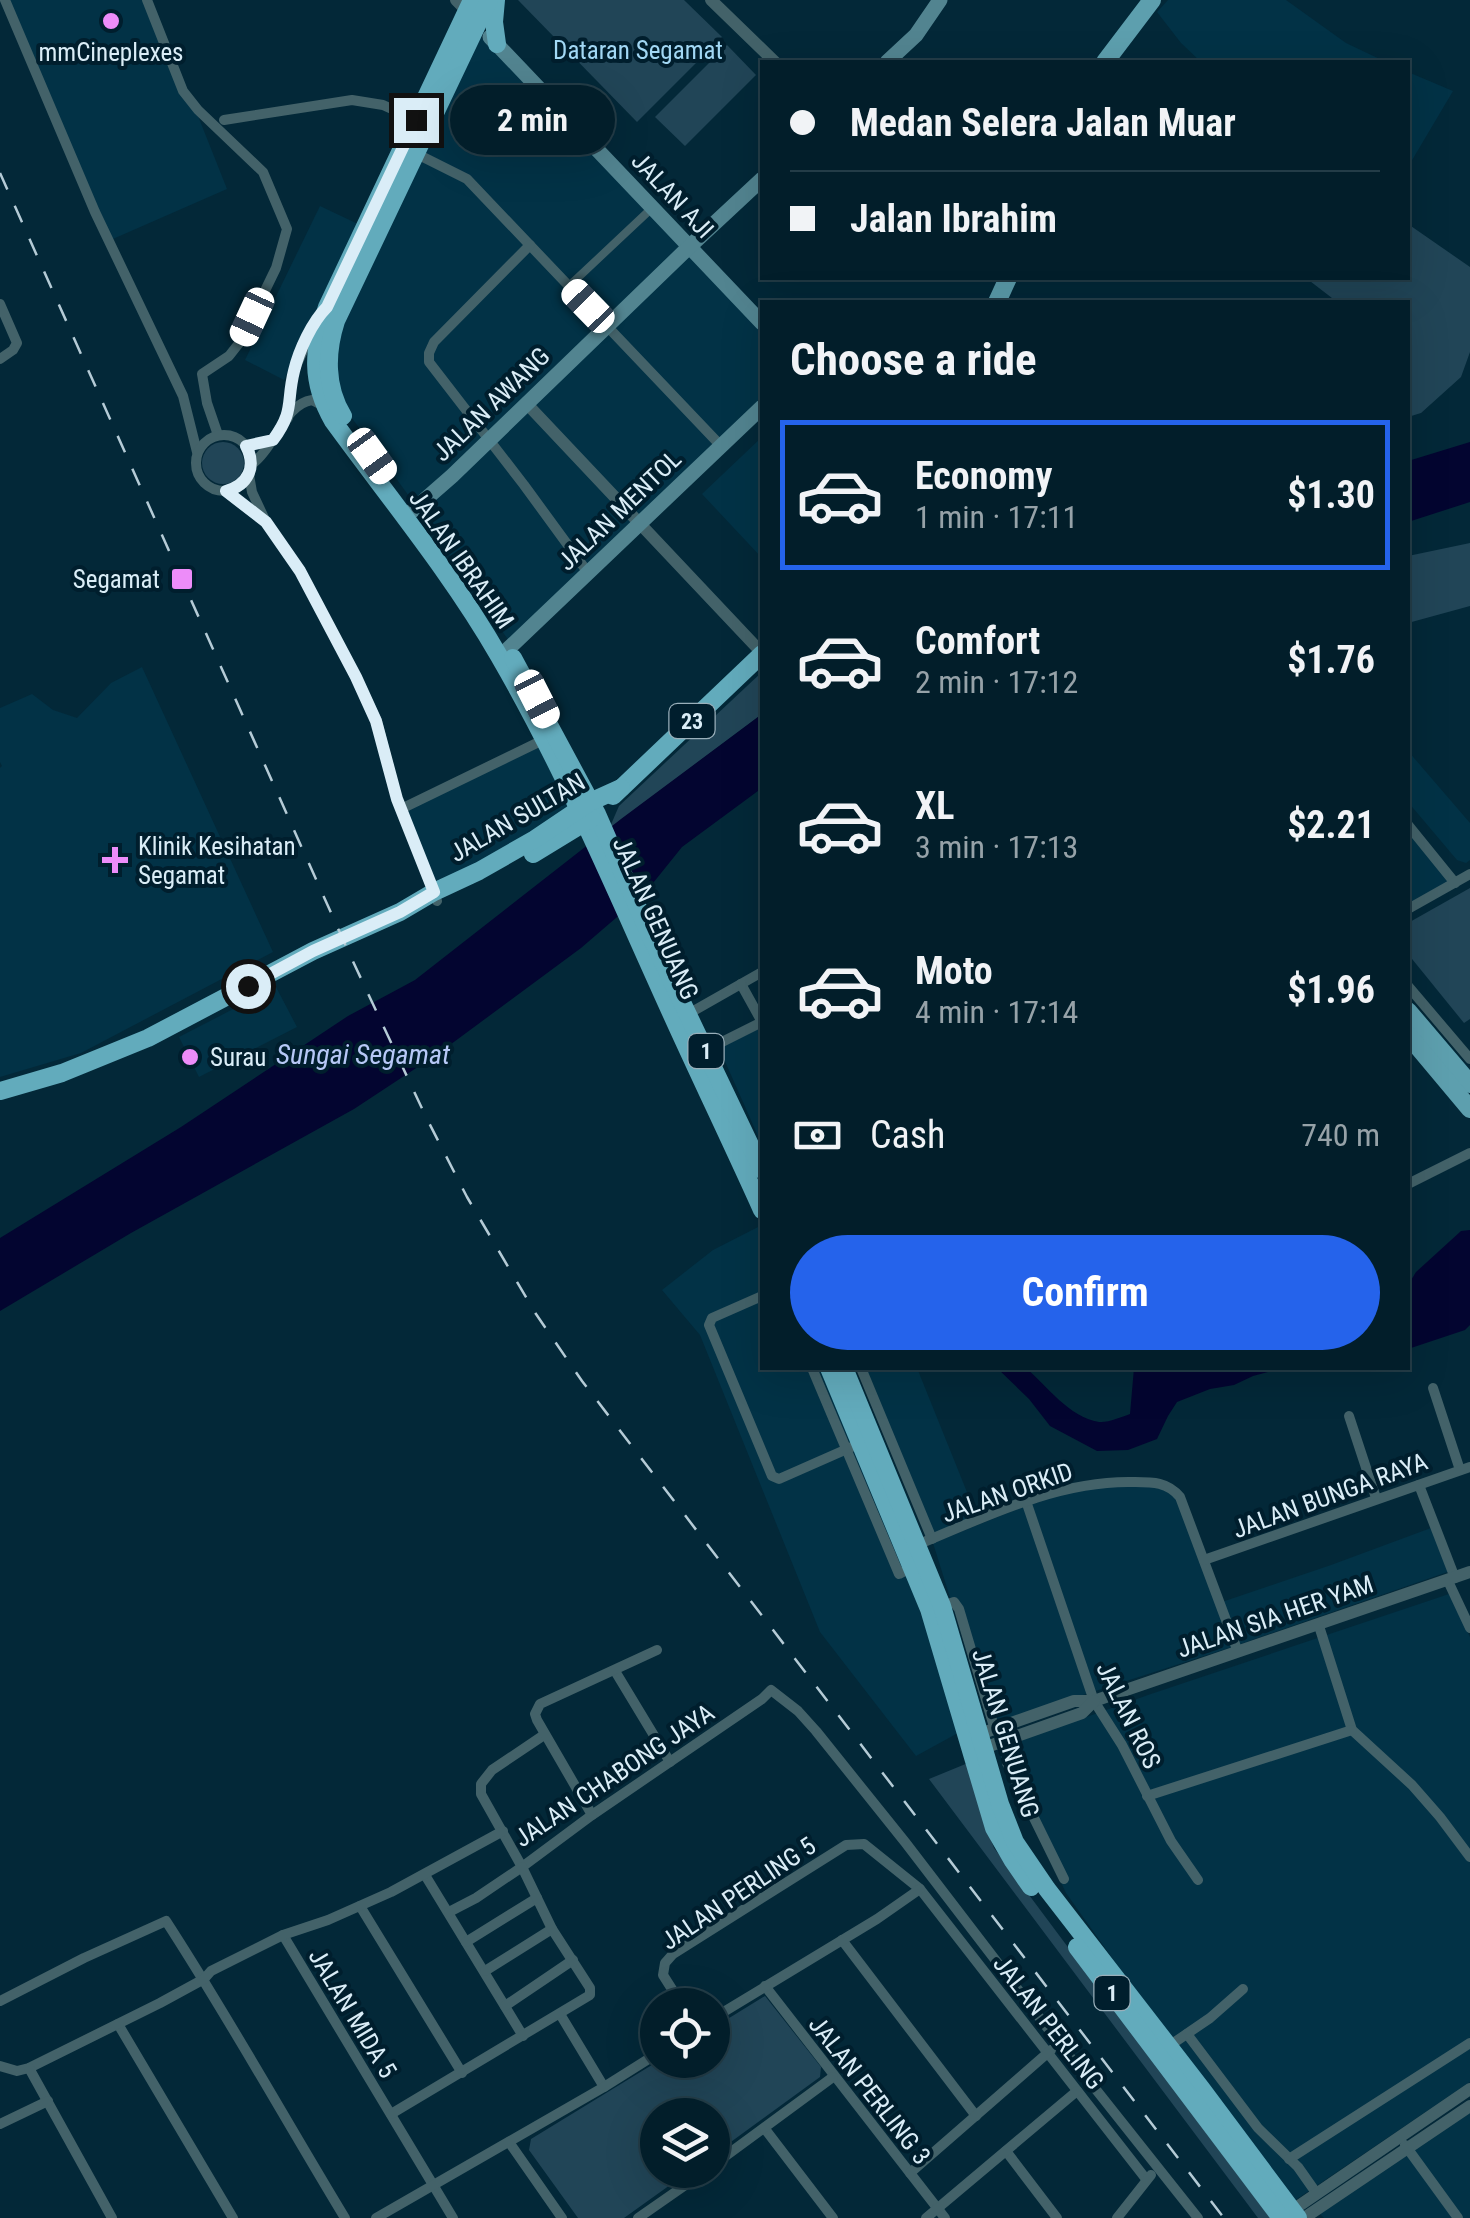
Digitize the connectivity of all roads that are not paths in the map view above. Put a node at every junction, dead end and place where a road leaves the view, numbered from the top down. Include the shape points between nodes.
1 (5, 0) edge
2 (147, 0) edge
3 (493, 0) edge
4 (711, 0) edge
5 (940, 0) edge
6 (1152, 0) edge
7 (468, 9) edge
8 (497, 44) junction
9 (772, 60) edge
10 (889, 60) edge
11 (1107, 60) edge
12 (224, 120) dead end
13 (416, 120) junction
14 (417, 154) junction
15 (760, 181) edge
16 (652, 208) junction
17 (530, 246) junction
18 (688, 248) junction
19 (569, 286) junction
20 (0, 304) edge
21 (327, 307) junction
22 (760, 322) edge
23 (607, 326) junction
24 (0, 359) edge
25 (527, 404) junction
26 (325, 406) junction
27 (760, 409) edge
28 (288, 418) junction
29 (218, 436) junction
30 (273, 440) junction
31 (489, 440) junction
32 (246, 446) junction
33 (722, 447) junction
34 (198, 452) junction
35 (250, 470) junction
36 (226, 491) junction
37 (412, 511) junction
38 (266, 522) junction
39 (640, 524) junction
40 (588, 574) junction
41 (508, 648) junction
42 (760, 651) edge
43 (760, 655) edge
44 (543, 740) junction
45 (401, 810) junction
46 (591, 818) junction
47 (1410, 827) edge
48 (1470, 874) edge
49 (1455, 882) junction
50 (436, 896) junction
51 (1410, 908) edge
52 (645, 938) junction
53 (760, 973) edge
54 (741, 984) junction
55 (1410, 990) edge
56 (1410, 1013) edge
57 (688, 1014) junction
58 (760, 1018) edge
59 (760, 1023) edge
60 (1470, 1034) edge
61 (1410, 1036) edge
62 (706, 1050) junction
63 (1444, 1054) junction
64 (1470, 1060) edge
65 (1470, 1084) edge
66 (0, 1091) edge
67 (732, 1103) junction
68 (1470, 1109) edge
69 (722, 1120) junction
70 (745, 1150) junction
71 (1470, 1153) edge
72 (760, 1166) edge
73 (1410, 1183) edge
74 (760, 1203) edge
75 (760, 1297) edge
76 (813, 1370) edge
77 (830, 1370) edge
78 (844, 1370) edge
79 (861, 1370) edge
80 (1433, 1388) dead end
81 (1349, 1416) dead end
82 (860, 1444) junction
83 (1465, 1468) edge
84 (1419, 1484) junction
85 (1376, 1498) junction
86 (1026, 1501) junction
87 (925, 1542) junction
88 (1204, 1560) junction
89 (1470, 1572) edge
90 (1451, 1579) junction
91 (1318, 1626) junction
92 (1470, 1628) edge
93 (657, 1650) dead end
94 (1238, 1652) junction
95 (615, 1670) junction
96 (1094, 1701) junction
97 (1352, 1730) junction
98 (1020, 1734) junction
99 (544, 1735) junction
100 (979, 1740) junction
101 (670, 1762) junction
102 (1148, 1796) junction
103 (592, 1815) junction
104 (503, 1831) junction
105 (1470, 1857) edge
106 (522, 1867) junction
107 (425, 1875) junction
108 (1064, 1879) dead end
109 (1198, 1880) dead end
110 (920, 1890) junction
111 (537, 1898) junction
112 (360, 1906) junction
113 (449, 1912) junction
114 (552, 1929) junction
115 (283, 1935) junction
116 (842, 1940) junction
117 (466, 1942) junction
118 (573, 1960) junction
119 (485, 1971) junction
120 (204, 1980) junction
121 (764, 1986) junction
122 (672, 1988) edge
123 (1243, 1988) dead end
124 (0, 2001) edge
125 (504, 2006) junction
126 (730, 2007) edge
127 (560, 2014) junction
128 (118, 2024) junction
129 (1187, 2034) junction
130 (524, 2036) junction
131 (1059, 2042) junction
132 (1470, 2043) edge
133 (1169, 2046) junction
134 (1048, 2053) junction
135 (640, 2064) edge
136 (0, 2066) edge
137 (28, 2068) junction
138 (462, 2073) junction
139 (833, 2077) junction
140 (1220, 2078) junction
141 (604, 2087) junction
142 (1201, 2088) junction
143 (1470, 2089) edge
144 (1078, 2091) junction
145 (48, 2102) junction
146 (1470, 2106) edge
147 (391, 2114) junction
148 (976, 2116) junction
149 (0, 2124) edge
150 (1258, 2128) junction
151 (765, 2130) junction
152 (1240, 2141) junction
153 (509, 2142) junction
154 (1402, 2142) junction
155 (1006, 2151) junction
156 (730, 2154) edge
157 (1289, 2160) junction
158 (1159, 2168) junction
159 (910, 2173) junction
160 (1146, 2179) junction
161 (432, 2186) junction
162 (686, 2188) edge
163 (1322, 2206) edge
164 (656, 2213) edge
165 (942, 2213) edge
166 (1294, 2216) edge
167 (112, 2218) edge
168 (233, 2218) edge
169 (345, 2218) edge
170 (376, 2218) edge
171 (453, 2218) edge
172 (562, 2218) edge
173 (638, 2218) edge
174 (833, 2218) edge
175 (926, 2218) edge
176 (1057, 2218) edge
177 (1117, 2218) edge
178 (1198, 2218) edge
179 (1458, 2218) edge

1 - 34 street via 95,212 184,396
2 - 29 street via 182,90 262,172 287,229 240,342 202,374
3 - 7 highway, 1
3 - 8 highway
4 - 9 street
5 - 10 main road
6 - 11 main road
7 - 8 main road, JALAN AJI
7 - 13 highway, JALAN IBRAHIM / 1
7 - 14 highway, JALAN IBRAHIM / 1
8 - 16 main road, JALAN AJI
12 - 13 street via 362,100
13 - 21 highway, JALAN IBRAHIM / 1
14 - 17 street via 462,175
14 - 37 highway, JALAN IBRAHIM / 1 via 336,320 329,364 340,412
15 - 18 main road, JALAN AWANG
16 - 18 main road, JALAN AJI
16 - 19 street
17 - 19 street
17 - 31 street via 434,342 428,358
18 - 22 main road, JALAN AJI
18 - 23 main road, JALAN AWANG
19 - 23 street
20 - 24 street via 16,343
21 - 26 highway, JALAN IBRAHIM / 1 via 315,362
21 - 28 street via 295,366
23 - 25 main road, JALAN AWANG
23 - 33 street
25 - 31 main road, JALAN AWANG
25 - 39 street
26 - 28 street via 307,400
26 - 44 highway, JALAN IBRAHIM / 1 via 484,632
27 - 33 main road, JALAN MENTOL
28 - 30 street
29 - 32 street
29 - 34 street
30 - 32 street
30 - 35 street
31 - 37 main road, JALAN AWANG
31 - 40 street
32 - 35 street
33 - 39 main road, JALAN MENTOL
34 - 36 street via 199,476 210,488
35 - 36 street via 243,483
35 - 38 street
36 - 38 street
37 - 41 highway, JALAN IBRAHIM / 1
38 - 45 street via 300,571 363,692
39 - 40 main road, JALAN MENTOL
39 - 42 street
40 - 41 main road, JALAN MENTOL
41 - 46 highway, JALAN IBRAHIM / 1
43 - 46 highway, JALAN SULTAN / 23
44 - 45 street
44 - 46 highway, JALAN IBRAHIM / 1
45 - 50 street
46 - 50 highway, JALAN SULTAN / 23 via 488,878
46 - 52 highway, JALAN GENUANG / 1
47 - 49 street
48 - 49 street
49 - 51 street
50 - 66 highway, JALAN SULTAN / 23 via 114,1053
52 - 57 highway, JALAN GENUANG / 1
52 - 69 highway, JALAN GENUANG / 1 via 668,1007
53 - 54 street
54 - 57 street
54 - 58 street
55 - 63 street
56 - 63 main road
57 - 62 highway, JALAN GENUANG / 1
59 - 62 street
60 - 63 street
61 - 63 main road
62 - 67 highway, JALAN GENUANG / 1
63 - 64 street
63 - 65 main road
63 - 68 main road
67 - 69 highway
67 - 70 highway, JALAN GENUANG / 1
69 - 70 highway, JALAN GENUANG / 1
70 - 72 highway, JALAN GENUANG / 1
70 - 74 highway, JALAN GENUANG / 1
71 - 73 street
75 - 82 street via 709,1325 772,1476 779,1479
76 - 82 street
77 - 82 highway, JALAN GENUANG / 1
78 - 82 highway, JALAN GENUANG / 1
79 - 87 street
80 - 83 street
81 - 85 street
82 - 87 highway, JALAN GENUANG / 1
82 - 100 highway, JALAN GENUANG / 1
83 - 84 street, JALAN BUNGA RAYA
84 - 85 street, JALAN BUNGA RAYA
84 - 90 street
85 - 88 street, JALAN BUNGA RAYA
86 - 87 street, JALAN ORKID
86 - 88 street, JALAN ORKID via 1079,1485 1163,1484 1180,1497
86 - 96 street, JALAN ROS
87 - 100 highway, JALAN GENUANG / 1
88 - 94 street, JALAN ORKID
89 - 90 street, JALAN SIA HER YAM
90 - 91 street, JALAN SIA HER YAM
90 - 92 street
91 - 94 street, JALAN SIA HER YAM
91 - 97 street
93 - 95 street
94 - 96 street, JALAN SIA HER YAM
95 - 99 street via 540,1704 536,1714
95 - 101 street
96 - 98 street, JALAN SIA HER YAM via 1082,1712
96 - 100 street, JALAN SIA HER YAM via 1074,1701
96 - 102 street, JALAN ROS
97 - 102 street
97 - 105 street via 1412,1785
98 - 100 street, JALAN SIA HER YAM
98 - 108 street via 1008,1747 1007,1763
99 - 103 street
99 - 104 street, JALAN CHABONG JAYA via 481,1784
100 - 133 highway, JALAN GENUANG / 1 via 1015,1842
100 - 166 highway, JALAN GENUANG / 1 via 994,1828 1012,1862
101 - 103 street, JALAN CHABONG JAYA
101 - 131 street, JALAN CHABONG JAYA via 771,1690 827,1745
102 - 109 street, JALAN ROS
103 - 106 street, JALAN CHABONG JAYA
104 - 106 street, JALAN CHABONG JAYA
104 - 107 street, JALAN MIDA 5
106 - 111 street
106 - 113 street
107 - 112 street, JALAN MIDA 5
107 - 113 street
110 - 116 street
110 - 122 street, JALAN PERLING 5 via 864,1844 846,1845 668,1959 663,1974
110 - 134 street, JALAN PERLING
111 - 114 street
111 - 117 street
112 - 115 street, JALAN MIDA 5
112 - 138 street
113 - 117 street
114 - 118 street
114 - 119 street
115 - 120 street
115 - 147 street, JALAN MIDA 5
116 - 121 street
116 - 148 street
117 - 119 street
118 - 125 street
118 - 127 street via 590,1995
119 - 125 street
120 - 124 street via 166,1921
120 - 128 street
120 - 169 street
121 - 126 street
121 - 139 street, JALAN PERLING 3
123 - 129 street
125 - 130 street
127 - 130 street
127 - 141 street
128 - 137 street
128 - 168 street
129 - 133 street
129 - 140 street
130 - 138 street
131 - 134 street
131 - 158 street
132 - 157 street
133 - 142 highway, JALAN GENUANG / 1
134 - 144 street, JALAN PERLING
134 - 148 street
135 - 141 street
136 - 137 street
137 - 145 street
138 - 147 street
139 - 151 street
139 - 159 street, JALAN PERLING 3
140 - 142 street
140 - 150 street
141 - 153 street
142 - 152 highway, JALAN GENUANG / 1
143 - 154 street
144 - 155 street
144 - 160 street, JALAN PERLING
145 - 149 street
145 - 167 street
146 - 154 street
147 - 161 street, JALAN MIDA 5
148 - 159 street
150 - 152 street
150 - 157 street
151 - 156 street
151 - 174 street
152 - 166 highway, JALAN GENUANG / 1
153 - 161 street
153 - 172 street
154 - 163 street
154 - 179 street
155 - 165 street
155 - 176 street
157 - 163 street
158 - 160 street
158 - 178 street
159 - 165 street, JALAN PERLING 3
160 - 177 street
161 - 170 street
161 - 171 street, JALAN MIDA 5
162 - 164 street
163 - 166 street
164 - 173 street
165 - 175 street

